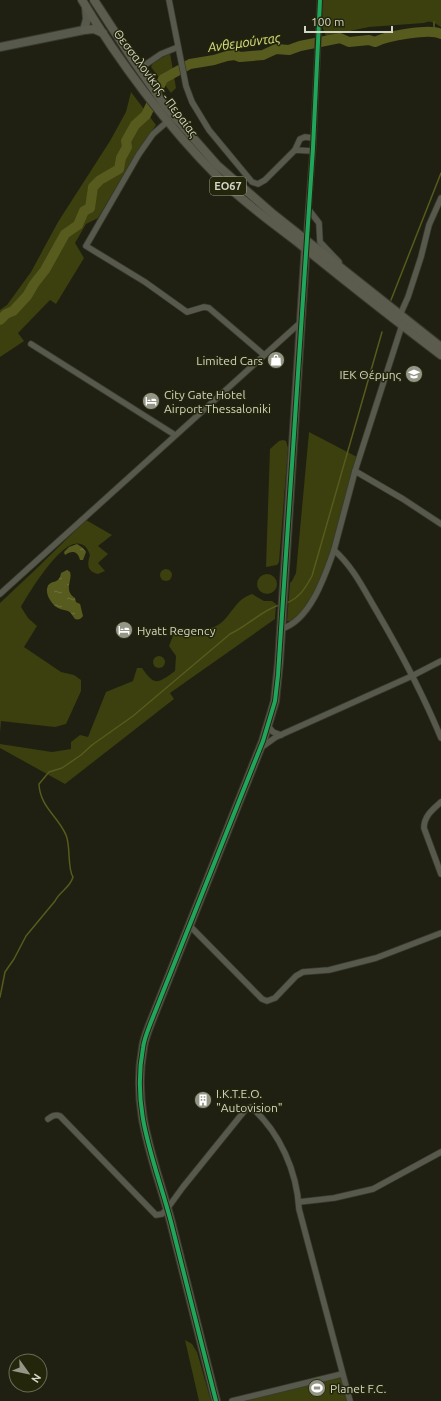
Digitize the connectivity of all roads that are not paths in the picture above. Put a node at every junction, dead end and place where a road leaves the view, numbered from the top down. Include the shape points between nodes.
1 (94, 0) edge
2 (169, 0) edge
3 (320, 0) edge
4 (84, 2) edge
5 (84, 30) junction
6 (103, 33) junction
7 (0, 47) edge
8 (178, 47) junction
9 (139, 69) junction
10 (143, 82) junction
11 (163, 109) junction
12 (168, 121) junction
13 (313, 138) junction
14 (295, 150) junction
15 (312, 151) junction
16 (441, 198) edge
17 (308, 210) junction
18 (306, 241) junction
19 (306, 249) junction
20 (362, 285) junction
21 (398, 318) junction
22 (301, 321) junction
23 (31, 344) dead end
24 (441, 347) edge
25 (264, 355) junction
26 (441, 355) edge
27 (174, 435) junction
28 (355, 471) junction
29 (441, 524) edge
30 (334, 550) junction
31 (0, 594) edge
32 (281, 629) junction
33 (441, 661) edge
34 (412, 676) junction
35 (268, 726) junction
36 (281, 734) junction
37 (441, 738) edge
38 (260, 748) junction
39 (441, 802) edge
40 (441, 874) edge
41 (189, 926) junction
42 (441, 933) edge
43 (48, 1119) dead end
44 (441, 1152) edge
45 (299, 1202) junction
46 (167, 1209) junction
47 (342, 1374) junction
48 (216, 1401) edge
49 (232, 1401) edge
50 (350, 1401) edge

1 - 9 main road, Θεσσαλονίκης - Περαίας / ΕΟ67
2 - 8 street
3 - 13 street
4 - 5 street via 87,19
4 - 6 main road, Θεσσαλονίκης - Περαίας / ΕΟ67
5 - 6 main road via 94,29
5 - 7 street
6 - 10 main road, Θεσσαλονίκης - Περαίας / ΕΟ67
8 - 9 street via 161,54
8 - 14 street via 186,86 200,118 252,182 258,184 265,180
9 - 10 main road, Θεσσαλονίκης - Περαίας / ΕΟ67
10 - 11 main road, Θεσσαλονίκης - Περαίας / ΕΟ67
11 - 12 main road, Θεσσαλονίκης - Περαίας / ΕΟ67
11 - 18 main road, Θεσσαλονίκης - Περαίας / ΕΟ67 via 217,166
12 - 19 main road, Θεσσαλονίκης - Περαίας / ΕΟ67 via 224,183
12 - 25 street via 153,134 139,154 86,246 145,282 187,312 209,308
13 - 14 street via 300,139
13 - 15 street
14 - 15 street
15 - 17 street
16 - 21 street via 429,225 408,297
17 - 18 street
17 - 20 street via 319,223 320,242
18 - 19 street
18 - 20 main road, Θεσσαλονίκης - Περαίας / ΕΟ67
19 - 21 main road, Θεσσαλονίκης - Περαίας / ΕΟ67 via 379,308
19 - 22 street
20 - 21 main road, Θεσσαλονίκης - Περαίας / ΕΟ67
21 - 24 main road, Θεσσαλονίκης - Περαίας / ΕΟ67
21 - 26 main road, Θεσσαλονίκης - Περαίας / ΕΟ67
21 - 28 street
22 - 25 street
22 - 32 street
23 - 27 street
25 - 27 street
27 - 31 street
28 - 29 street
28 - 30 street
30 - 32 street via 328,569 308,608 292,624
30 - 34 street via 350,566
32 - 35 street via 275,701
33 - 34 street
34 - 36 street
34 - 37 street
35 - 36 street via 273,732
35 - 38 street
36 - 38 street
38 - 41 street
39 - 40 street via 425,820 424,828
41 - 42 street via 262,999 267,1001 275,998 303,972 329,970 376,958
41 - 46 street via 151,1022 140,1065 140,1097 145,1136
43 - 46 street via 60,1116 156,1215
44 - 45 street via 373,1188 334,1198
45 - 46 street via 290,1165 278,1138 251,1107 241,1115
45 - 47 street
46 - 48 street
47 - 49 street
47 - 50 street

